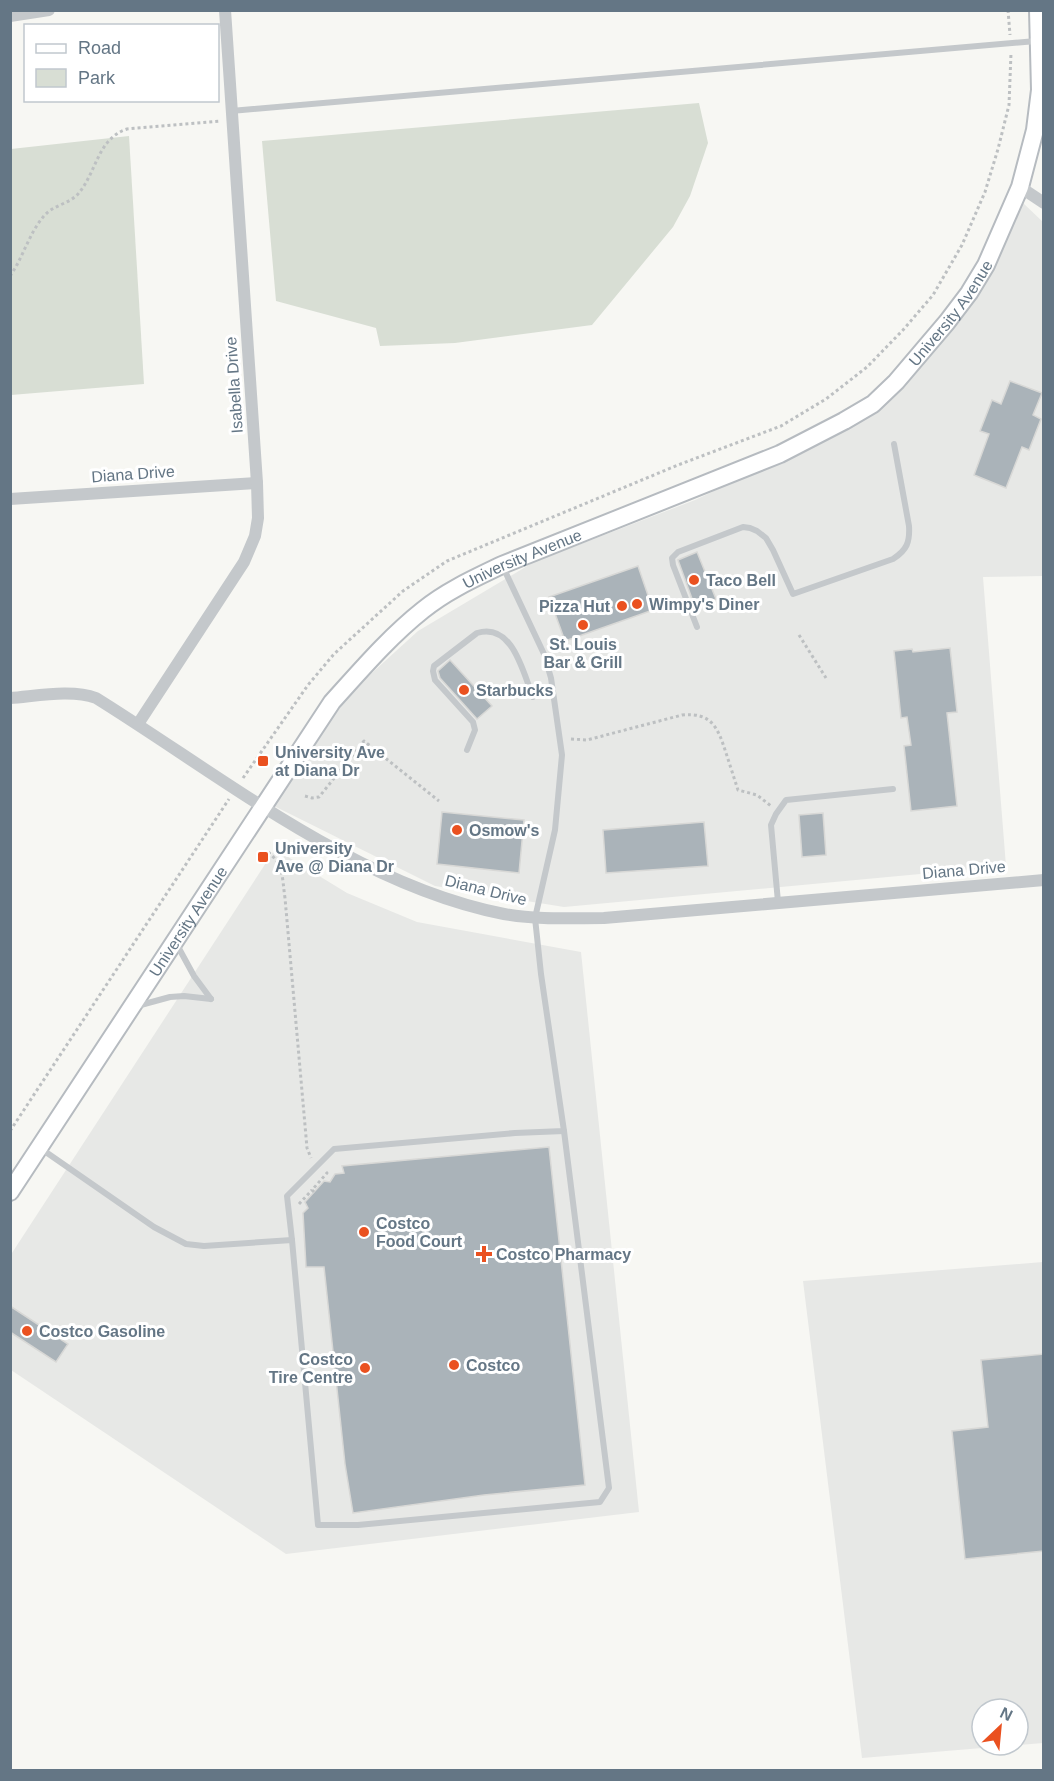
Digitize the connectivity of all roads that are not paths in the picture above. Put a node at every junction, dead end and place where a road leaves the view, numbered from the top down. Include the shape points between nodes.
1 (49, 10) edge
2 (225, 10) edge
3 (1038, 10) edge
4 (10, 16) edge
5 (1040, 41) junction
6 (231, 116) junction
7 (1020, 187) junction
8 (1044, 203) edge
9 (894, 444) dead end
10 (257, 483) junction
11 (10, 499) edge
12 (502, 565) junction
13 (697, 627) dead end
14 (532, 697) dead end
15 (10, 698) edge
16 (138, 724) junction
17 (467, 750) dead end
18 (893, 789) dead end
19 (263, 806) junction
20 (1044, 880) edge
21 (777, 902) junction
22 (535, 918) junction
23 (175, 941) junction
24 (133, 1007) junction
25 (564, 1131) junction
26 (39, 1148) junction
27 (10, 1192) edge
28 (292, 1240) junction

1 - 4 street
2 - 6 street, Isabella Drive
3 - 5 street, University Avenue
5 - 6 lane
5 - 7 street, University Avenue via 1035,130
6 - 10 street, Isabella Drive
7 - 8 street
7 - 12 street, University Avenue via 986,265 969,293 915,361 873,404 780,454
9 - 13 lane via 909,526 907,547 893,559 793,594 766,538 743,527 678,552 672,558
10 - 11 street, Diana Drive
10 - 16 street, Isabella Drive via 258,518 244,562
12 - 19 street, University Avenue via 462,584 424,609 390,639 332,702
12 - 22 lane via 544,654 562,755 555,830
14 - 17 lane via 514,650 507,640 493,632 477,633 434,666 435,680 473,722 475,730
15 - 16 street, Diana Drive via 86,694
16 - 19 street, Diana Drive
18 - 21 lane via 786,800 771,825
19 - 22 street, Diana Drive via 370,868 416,888 475,907
19 - 23 street, University Avenue
20 - 21 street, Diana Drive
21 - 22 street, Diana Drive via 604,918
22 - 25 lane
23 - 24 street, University Avenue
23 - 24 lane via 210,999 184,996
24 - 26 street, University Avenue
25 - 28 lane via 334,1149 287,1196
25 - 28 lane via 609,1488 600,1502 318,1526
26 - 27 street, University Avenue
26 - 28 lane via 154,1227 186,1244

